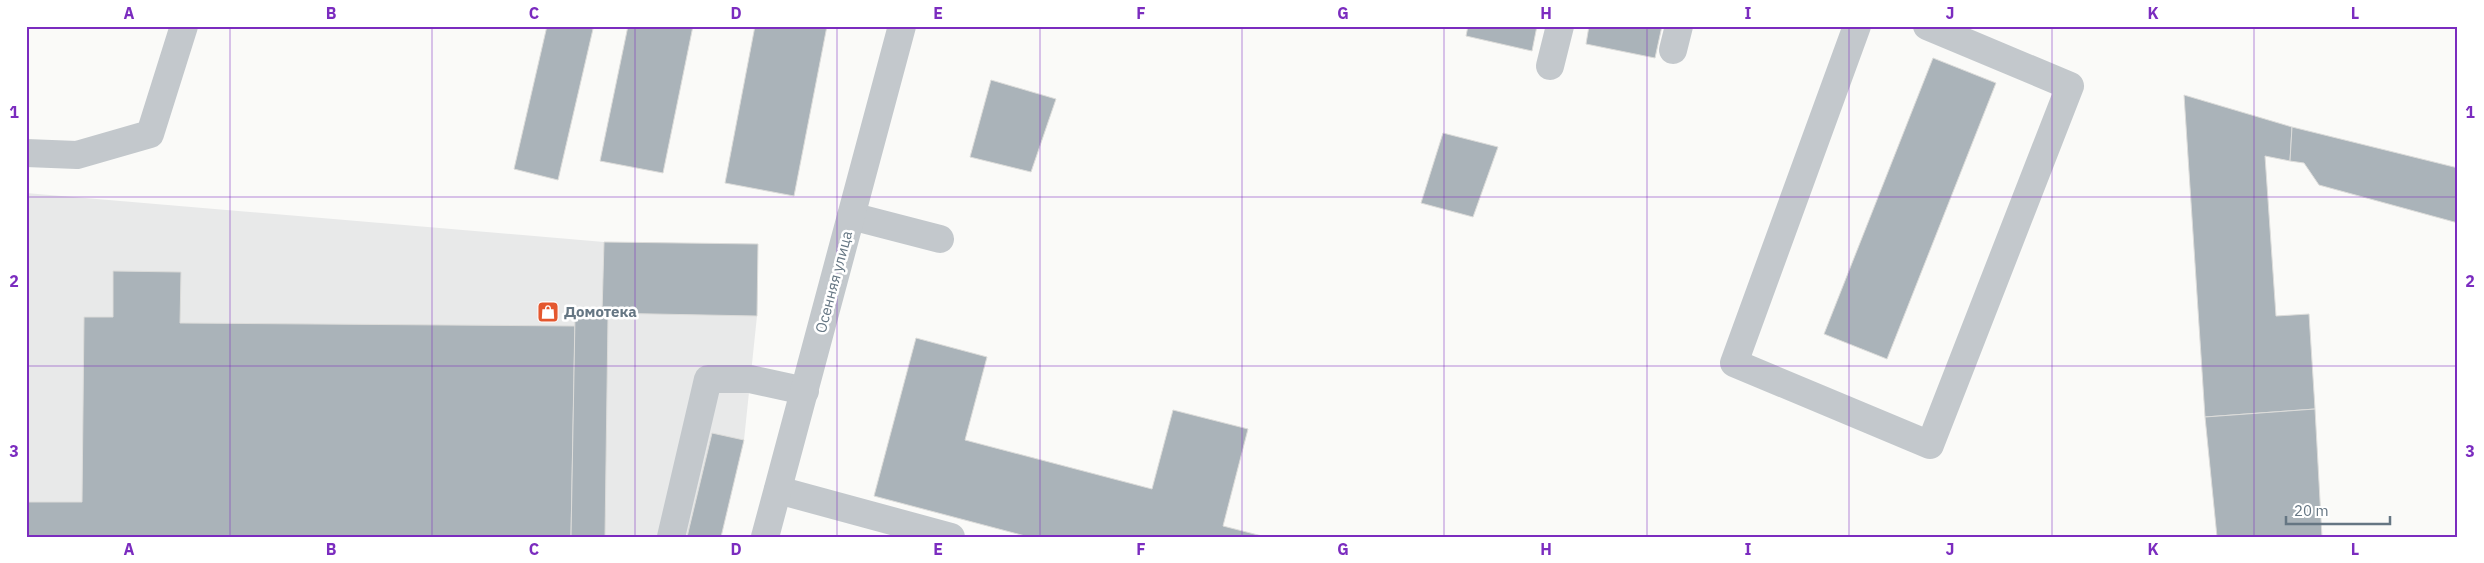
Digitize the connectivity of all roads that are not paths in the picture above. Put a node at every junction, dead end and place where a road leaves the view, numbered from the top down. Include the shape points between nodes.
1 (184, 26) edge
2 (902, 26) edge
3 (1560, 26) edge
4 (1857, 26) edge
5 (1927, 26) edge
6 (1550, 66) dead end
7 (26, 153) edge
8 (851, 216) junction
9 (940, 239) dead end
10 (804, 390) junction
11 (778, 490) junction
12 (671, 537) edge
13 (765, 537) edge
14 (951, 537) edge

1 - 7 street via 150,134 77,155
2 - 8 street, Осенняя улица
3 - 6 street
4 - 5 street via 1734,363 1930,445 2070,86
8 - 9 street
8 - 10 street, Осенняя улица
10 - 11 street, Осенняя улица
10 - 12 street via 750,379 708,378
11 - 13 street, Осенняя улица
11 - 14 street

